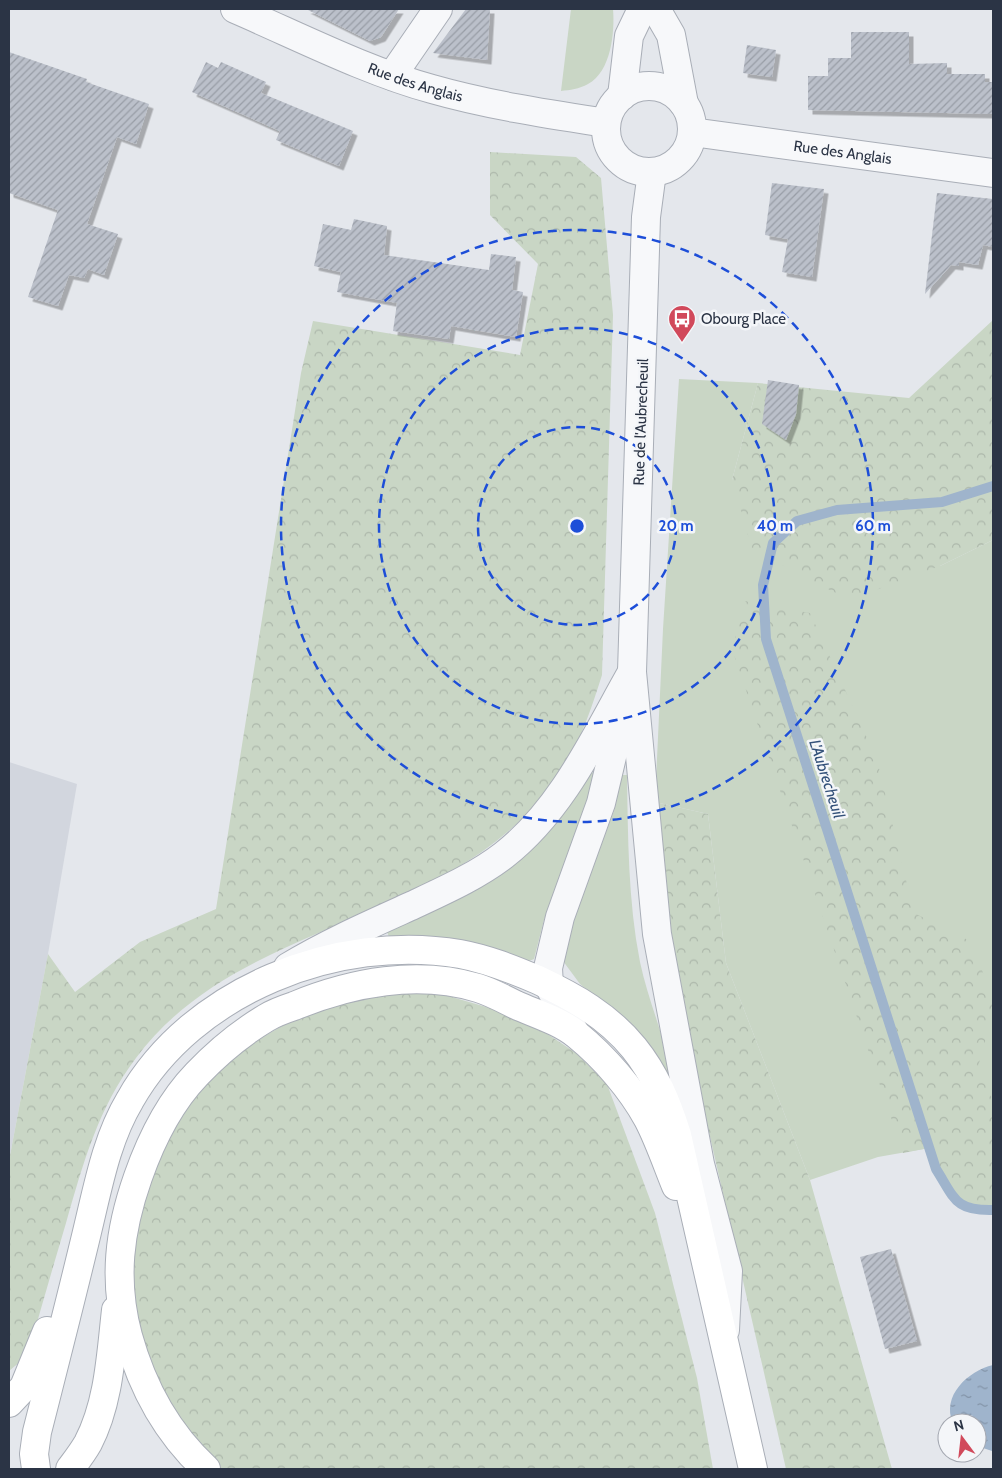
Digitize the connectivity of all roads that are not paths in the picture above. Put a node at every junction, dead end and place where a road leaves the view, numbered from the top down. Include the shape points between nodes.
1 (235, 9) edge
2 (438, 9) edge
3 (642, 9) edge
4 (656, 9) edge
5 (392, 76) junction
6 (622, 96) junction
7 (684, 104) junction
8 (606, 123) junction
9 (692, 132) junction
10 (652, 172) junction
11 (993, 173) edge
12 (632, 672) junction
13 (265, 981) junction
14 (549, 986) junction
15 (575, 1033) junction
16 (109, 1144) junction
17 (705, 1257) junction
18 (118, 1288) junction
19 (725, 1342) junction
20 (9, 1403) edge
21 (36, 1469) edge
22 (70, 1469) edge
23 (206, 1469) edge
24 (753, 1469) edge

1 - 5 street, Rue des Anglais
2 - 5 street
3 - 6 street via 629,36
4 - 7 street via 671,34
5 - 8 street, Rue des Anglais via 432,90
6 - 7 street via 648,86 674,94
6 - 8 street
7 - 9 street
8 - 10 street via 607,138 623,164 637,171
9 - 10 street via 690,144 675,164
9 - 11 street, Rue des Anglais
10 - 12 street, Rue de l'Aubrecheuil via 646,217
12 - 13 street via 565,789 505,855 462,881 323,946
12 - 14 street via 601,803 560,917 548,968
12 - 19 street via 657,934 700,1164 728,1271
13 - 14 main road via 321,961 366,951 407,950 459,954 505,966
13 - 16 main road via 245,989 197,1022 157,1062 130,1099
14 - 15 street
14 - 17 main road via 578,999 606,1020 650,1070 678,1135
15 - 17 main road via 618,1077 647,1118
15 - 18 main road via 478,988 430,979 360,985 315,997 267,1017 230,1043 196,1074 171,1106 146,1156 131,1196 122,1234
16 - 20 main road via 39,1354 24,1387
16 - 21 main road via 37,1432
17 - 19 main road
18 - 22 main road via 100,1413 88,1444
18 - 23 main road via 143,1379 159,1412 175,1436
19 - 24 main road

